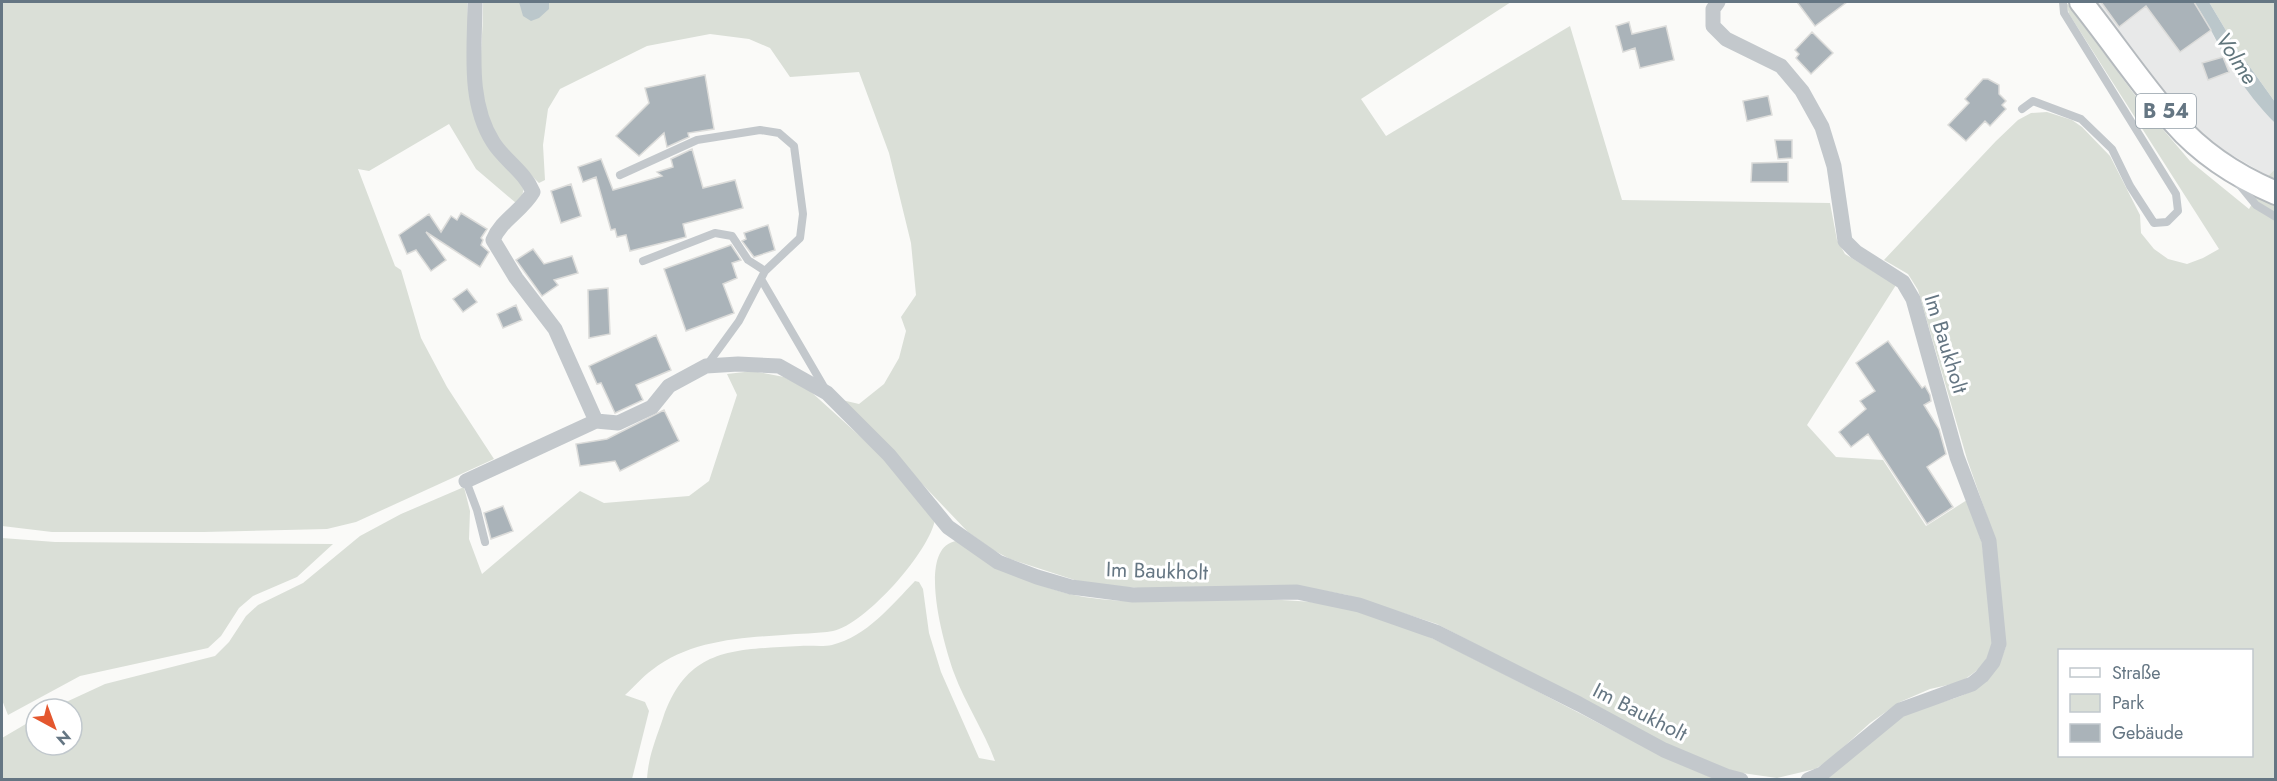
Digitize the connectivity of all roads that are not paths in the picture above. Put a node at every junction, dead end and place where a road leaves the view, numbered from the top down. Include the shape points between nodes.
1 (475, 2) edge
2 (1718, 2) edge
3 (2063, 2) edge
4 (2081, 2) edge
5 (2022, 109) dead end
6 (2221, 163) junction
7 (620, 175) dead end
8 (2276, 193) edge
9 (2276, 217) edge
10 (643, 261) dead end
11 (765, 271) junction
12 (761, 279) junction
13 (706, 366) junction
14 (827, 393) junction
15 (596, 421) junction
16 (466, 481) joint
17 (485, 542) dead end
18 (1741, 780) edge
19 (1808, 780) edge

1 - 15 street via 476,100 483,126 533,192 498,229 494,240 516,278 555,329
2 - 19 street, Im Baukholt via 1713,9 1713,26 1726,39 1781,66 1802,91 1817,118 1834,166 1845,241 1903,282 1913,299 1957,457 1989,541 1999,644 1993,662 1972,684 1900,710 1822,774
3 - 5 lane via 2064,14 2176,194 2178,210 2167,222 2154,223 2112,149 2081,119 2033,101
4 - 6 main road, B 54 via 2174,123
6 - 8 main road, B 54
6 - 9 lane via 2256,205
7 - 11 lane via 696,140 760,130 779,133 794,146 803,214 800,238
10 - 11 lane via 715,233 732,236 748,260
11 - 12 lane
12 - 13 lane via 739,321
12 - 14 lane
13 - 14 street, Im Baukholt via 779,366
13 - 15 street, Im Baukholt via 669,386 652,406 618,423
14 - 18 street, Im Baukholt via 889,455 948,527 998,562 1071,587 1133,596 1297,592 1359,605 1436,632 1664,750
15 - 16 street
16 - 17 lane

